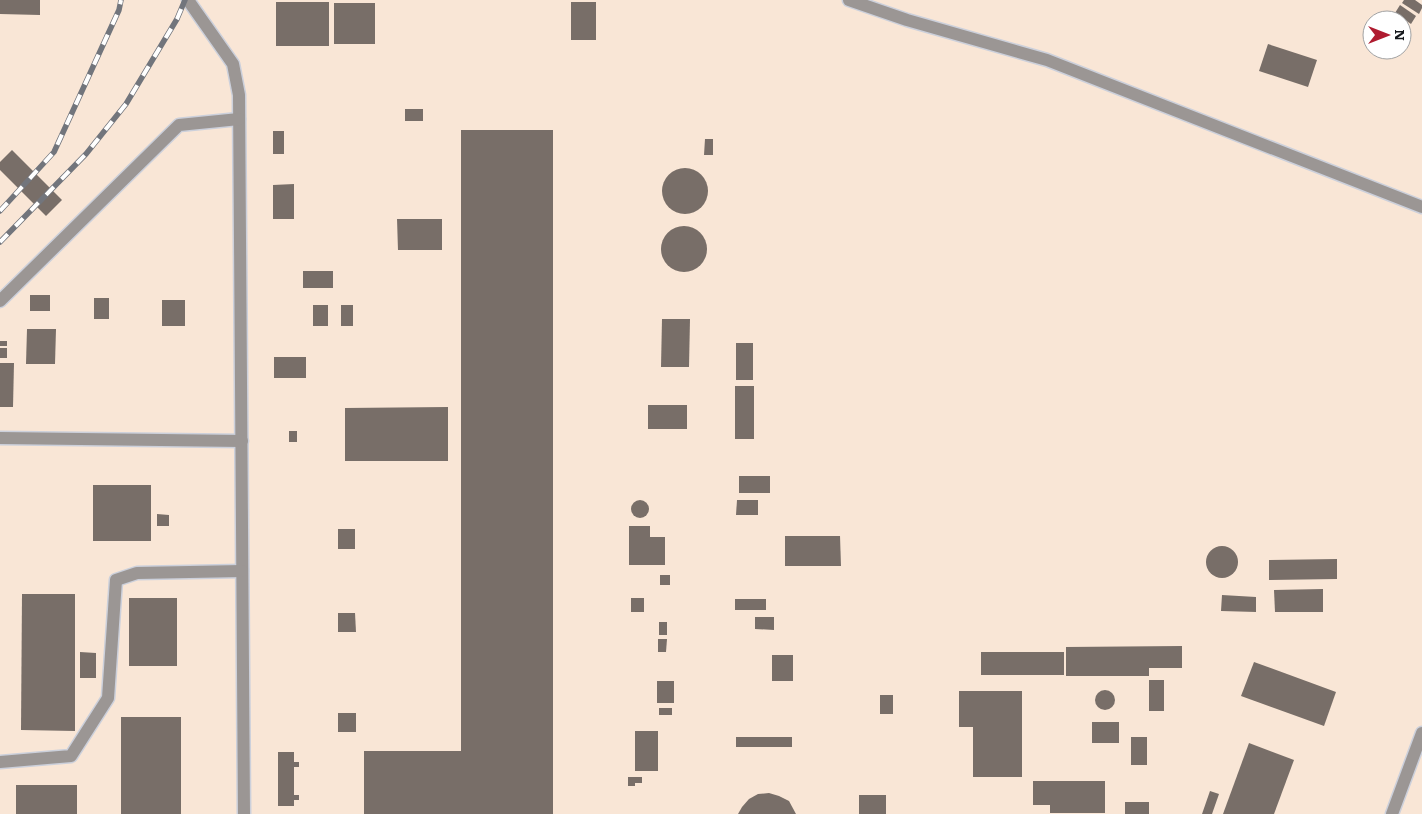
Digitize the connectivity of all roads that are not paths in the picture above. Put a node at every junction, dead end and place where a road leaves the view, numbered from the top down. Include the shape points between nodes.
1 (188, 0) edge
2 (849, 0) edge
3 (239, 119) junction
4 (1422, 207) edge
5 (0, 301) edge
6 (0, 438) edge
7 (242, 441) junction
8 (242, 571) junction
9 (1422, 733) edge
10 (0, 762) edge
11 (244, 814) edge
12 (1392, 814) edge

1 - 3 lane via 233,64 239,95
2 - 4 lane via 1047,60
3 - 5 lane via 179,125
3 - 7 lane
6 - 7 lane
7 - 8 lane
8 - 10 lane via 137,573 116,580 108,698 103,706 71,756
8 - 11 lane
9 - 12 lane

